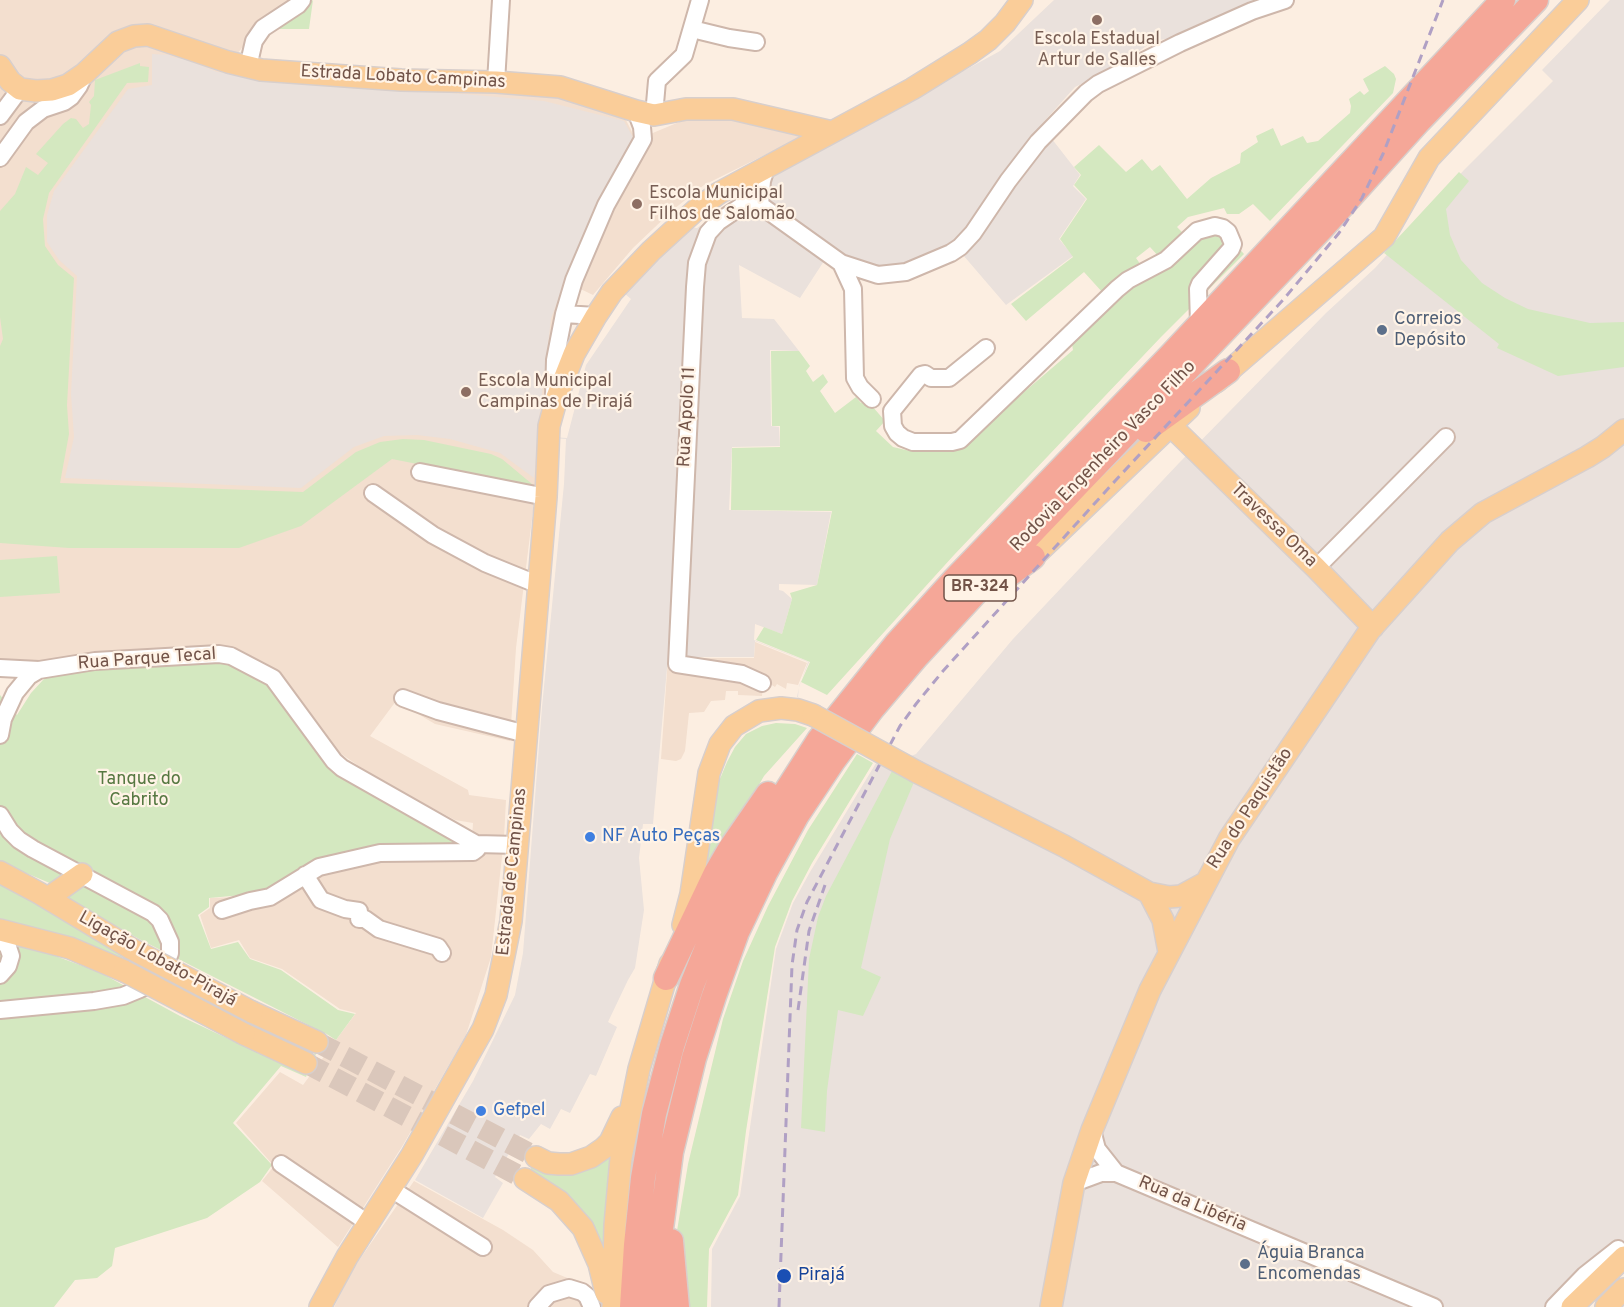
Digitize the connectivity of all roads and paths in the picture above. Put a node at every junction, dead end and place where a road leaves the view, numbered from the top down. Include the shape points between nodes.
1 (302, 0) edge
2 (501, 0) edge
3 (700, 0) edge
4 (1022, 0) edge
5 (1284, 0) edge
6 (1536, 0) edge
7 (1578, 0) edge
8 (1500, 2) edge
9 (692, 29) junction
10 (756, 42) dead end
11 (0, 66) edge
12 (248, 67) junction
13 (84, 74) junction
14 (496, 82) junction
15 (20, 89) junction
16 (645, 113) junction
17 (0, 116) edge
18 (832, 132) junction
19 (0, 158) edge
20 (766, 168) junction
21 (760, 205) junction
22 (841, 263) junction
23 (564, 314) junction
24 (596, 316) junction
25 (1199, 324) junction
26 (986, 348) dead end
27 (1228, 371) junction
28 (872, 399) dead end
29 (552, 417) junction
30 (1171, 426) junction
31 (1624, 430) edge
32 (1446, 437) dead end
33 (420, 472) dead end
34 (373, 493) dead end
35 (546, 497) junction
36 (1052, 512) junction
37 (1033, 557) joint
38 (1316, 568) junction
39 (538, 585) junction
40 (957, 612) junction
41 (1373, 627) junction
42 (0, 668) edge
43 (39, 670) junction
44 (762, 683) dead end
45 (403, 698) dead end
46 (526, 734) junction
47 (0, 735) edge
48 (819, 740) junction
49 (0, 815) edge
50 (476, 844) junction
51 (518, 845) junction
52 (0, 872) edge
53 (82, 874) junction
54 (305, 875) junction
55 (1205, 883) junction
56 (1149, 892) junction
57 (48, 898) junction
58 (222, 910) dead end
59 (0, 930) edge
60 (0, 938) edge
61 (1169, 952) junction
62 (442, 953) dead end
63 (0, 975) edge
64 (666, 978) junction
65 (0, 1010) edge
66 (317, 1042) tunnel mouth
67 (306, 1063) tunnel mouth
68 (639, 1069) junction
69 (1092, 1130) junction
70 (536, 1157) tunnel mouth
71 (281, 1164) dead end
72 (1116, 1173) junction
73 (525, 1179) tunnel mouth
74 (1074, 1183) junction
75 (665, 1185) junction
76 (391, 1189) junction
77 (368, 1222) junction
78 (483, 1247) dead end
79 (1621, 1253) edge
80 (1624, 1289) edge
81 (320, 1307) edge
82 (537, 1307) edge
83 (592, 1307) edge
84 (607, 1307) edge
85 (613, 1307) edge
86 (633, 1307) edge
87 (655, 1307) edge
88 (677, 1307) edge
89 (1051, 1307) edge
90 (1434, 1307) edge
91 (1554, 1307) edge
92 (1572, 1307) edge
93 (1606, 1307) edge

1 - 12 street via 262,28 254,41
2 - 14 street
3 - 9 street
4 - 18 main road, Estrada de Campinas via 1005,23 970,53
5 - 22 street via 1180,44 1086,93 1038,141 974,234 951,253 906,272 878,275
6 - 36 highway, Rodovia Engenheiro Vasco Filho / BR-324
7 - 27 main road, Rodovia Engenheiro Vasco Filho via 1430,158 1384,237
8 - 25 highway, Rodovia Engenheiro Vasco Filho / BR-324
9 - 10 street
9 - 16 street via 684,55 657,81
11 - 15 main road
12 - 13 main road, Estrada Lobato Campinas via 158,37 140,35 118,42
12 - 14 main road, Estrada Lobato Campinas via 401,80
13 - 15 main road, Estrada Lobato Campinas via 52,90
13 - 19 street via 71,97 43,109 26,122
14 - 16 main road, Estrada Lobato Campinas via 560,87
15 - 17 street
16 - 18 main road, Estrada Lobato Campinas via 733,109
16 - 23 street via 643,139 606,205
18 - 20 main road, Estrada de Campinas
20 - 21 street
20 - 24 main road, Estrada de Campinas via 719,193 674,228 630,272
21 - 22 street
21 - 44 street, Rua Apolo 11 via 740,207 718,222 708,233 698,264 676,664 742,675
22 - 28 street via 853,289 855,378
23 - 24 street
23 - 29 street via 555,360
24 - 29 main road, Estrada de Campinas via 574,354
25 - 26 street via 1200,284 1233,244 1228,232 1215,226 1197,231 1166,260 1128,280 960,440 913,442 897,433 892,411 921,375 949,378
25 - 48 highway, Rodovia Engenheiro Vasco Filho / BR-324 via 955,579 897,643
27 - 30 main road, Rodovia Engenheiro Vasco Filho
27 - 36 highway via 1157,420
29 - 35 main road, Estrada de Campinas
30 - 37 main road, Rodovia Engenheiro Vasco Filho
30 - 38 main road, Travessa Oma
31 - 41 main road, Rua do Paquistão via 1604,447 1483,513 1450,542
32 - 38 street
33 - 35 street
34 - 39 street via 433,535
35 - 39 main road, Estrada de Campinas
36 - 40 highway, Rodovia Engenheiro Vasco Filho / BR-324
37 - 40 highway
38 - 41 main road, Travessa Oma
39 - 46 main road, Estrada de Campinas
40 - 75 highway, Rodovia Engenheiro Vasco Filho / BR-324 via 841,750 797,815 765,873 737,932 704,1027 678,1118
41 - 55 main road, Rua do Paquistão via 1236,829
42 - 43 street, Rua Parque Tecal
43 - 47 street via 15,693
43 - 50 street, Rua Parque Tecal via 95,661 231,656 273,678 342,768
45 - 46 street
46 - 51 main road, Estrada de Campinas
48 - 64 highway via 776,785 730,849
48 - 86 highway, Rodovia Engenheiro Vasco Filho / BR-324 via 746,861 688,995 654,1114 642,1189
49 - 53 street via 19,840
50 - 51 street, Rua Parque Tecal
50 - 54 street, Rua Parque Tecal via 473,852 380,853 317,868
51 - 76 main road, Estrada de Campinas via 503,968 489,1013
52 - 57 main road, Ligação Lobato-Pirajá
53 - 57 main road
53 - 65 street via 146,907 160,920 170,942 162,974 153,983 123,996
54 - 58 street via 270,897
54 - 62 street via 321,900 359,911 359,919 379,930 438,947
55 - 56 main road via 1181,896
55 - 61 main road, Rua do Paquistão
56 - 61 main road via 1163,920
56 - 64 main road, bridge via 813,715 780,708 759,711 734,726 720,744 709,773 688,909
57 - 66 main road, Ligação Lobato-Pirajá, bridge via 132,949
59 - 67 main road, Ligação Lobato-Pirajá, bridge via 70,948 124,971
60 - 63 street via 11,956
61 - 69 main road, Rua do Paquistão via 1122,1053
64 - 68 main road
68 - 70 main road via 625,1111 604,1148 571,1164 553,1164
68 - 85 main road via 617,1192
69 - 72 street, Rua da Libéria via 1096,1149
69 - 74 main road, Rua do Paquistão
71 - 77 street
72 - 74 street, Rua da Libéria via 1101,1173
72 - 90 street, Rua da Libéria
73 - 84 main road via 559,1201 583,1228 599,1264
74 - 89 main road, Rua do Paquistão
75 - 87 highway, Rodovia Engenheiro Vasco Filho / BR-324
75 - 88 highway
76 - 77 main road, Estrada de Campinas
76 - 78 street
77 - 81 main road, Estrada de Campinas
79 - 91 street via 1585,1275
79 - 92 main road
80 - 93 main road
82 - 83 street via 549,1294 569,1288 582,1292

